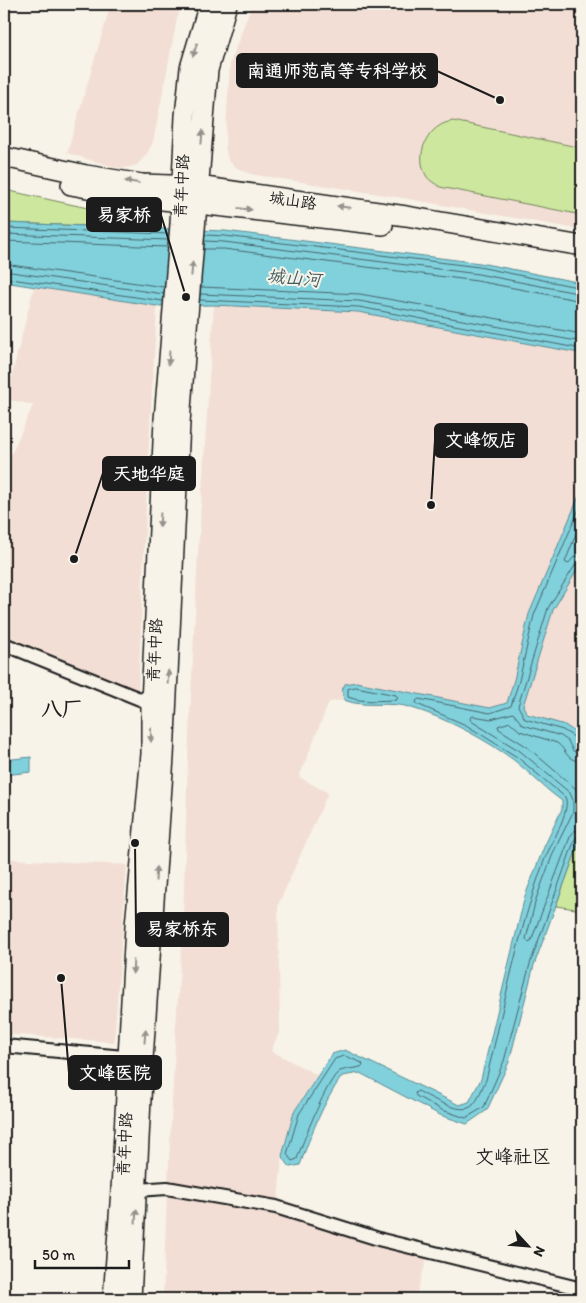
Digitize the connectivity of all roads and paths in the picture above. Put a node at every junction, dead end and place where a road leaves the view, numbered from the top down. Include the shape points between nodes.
1 (209, 4) edge
2 (227, 4) edge
3 (4, 158) edge
4 (4, 170) edge
5 (189, 194) junction
6 (582, 246) edge
7 (582, 258) edge
8 (4, 644) edge
9 (159, 707) junction
10 (4, 1046) edge
11 (136, 1058) junction
12 (137, 1190) junction
13 (582, 1289) edge
14 (113, 1299) edge
15 (131, 1299) edge

1 -> 5 main road, 青年中路 via 190,68
5 -> 2 main road, 青年中路 via 208,70
5 -> 3 main road, 城山路
4 - 5 main road, 城山路 via 136,197
6 -> 5 main road, 城山路 via 406,216
5 -> 7 main road, 城山路
5 - 9 main road, 青年中路 via 180,312 164,420
8 - 9 street
9 - 11 main road, 青年中路 via 151,754 135,926
10 - 11 street
11 - 12 main road, 青年中路
11 - 14 main road, 青年中路
12 - 13 street via 166,1188 276,1207 382,1240
15 -> 12 main road, 青年中路

